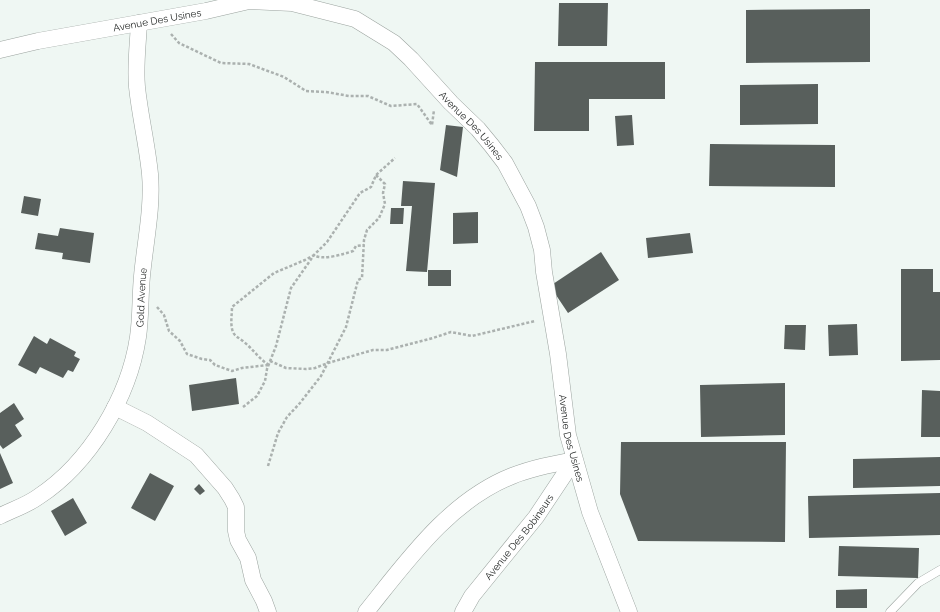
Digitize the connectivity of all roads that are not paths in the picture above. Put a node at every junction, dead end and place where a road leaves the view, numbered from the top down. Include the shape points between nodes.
1 (139, 23) junction
2 (0, 50) edge
3 (115, 408) junction
4 (574, 460) junction
5 (0, 516) edge
6 (940, 570) edge
7 (268, 612) edge
8 (366, 612) edge
9 (463, 612) edge
10 (629, 612) edge
11 (890, 612) edge

1 - 2 street, Avenue Des Usines
1 - 3 street, Gold Avenue via 137,86 150,175 149,209 140,289 138,336 132,366
1 - 4 street, Avenue Des Usines via 250,2 292,3 355,19 394,44 411,59 478,129 505,163 528,206 542,250 568,434
3 - 5 street, Gold Avenue via 78,463 38,498
3 - 7 street via 146,423 196,455 225,488 236,507 238,540 248,558 253,580
4 - 8 street via 522,472 479,493 435,529
4 - 9 street, Avenue Des Bobineurs via 536,516 472,596
4 - 10 street, Avenue Des Usines via 590,512
6 - 11 lane via 918,583

